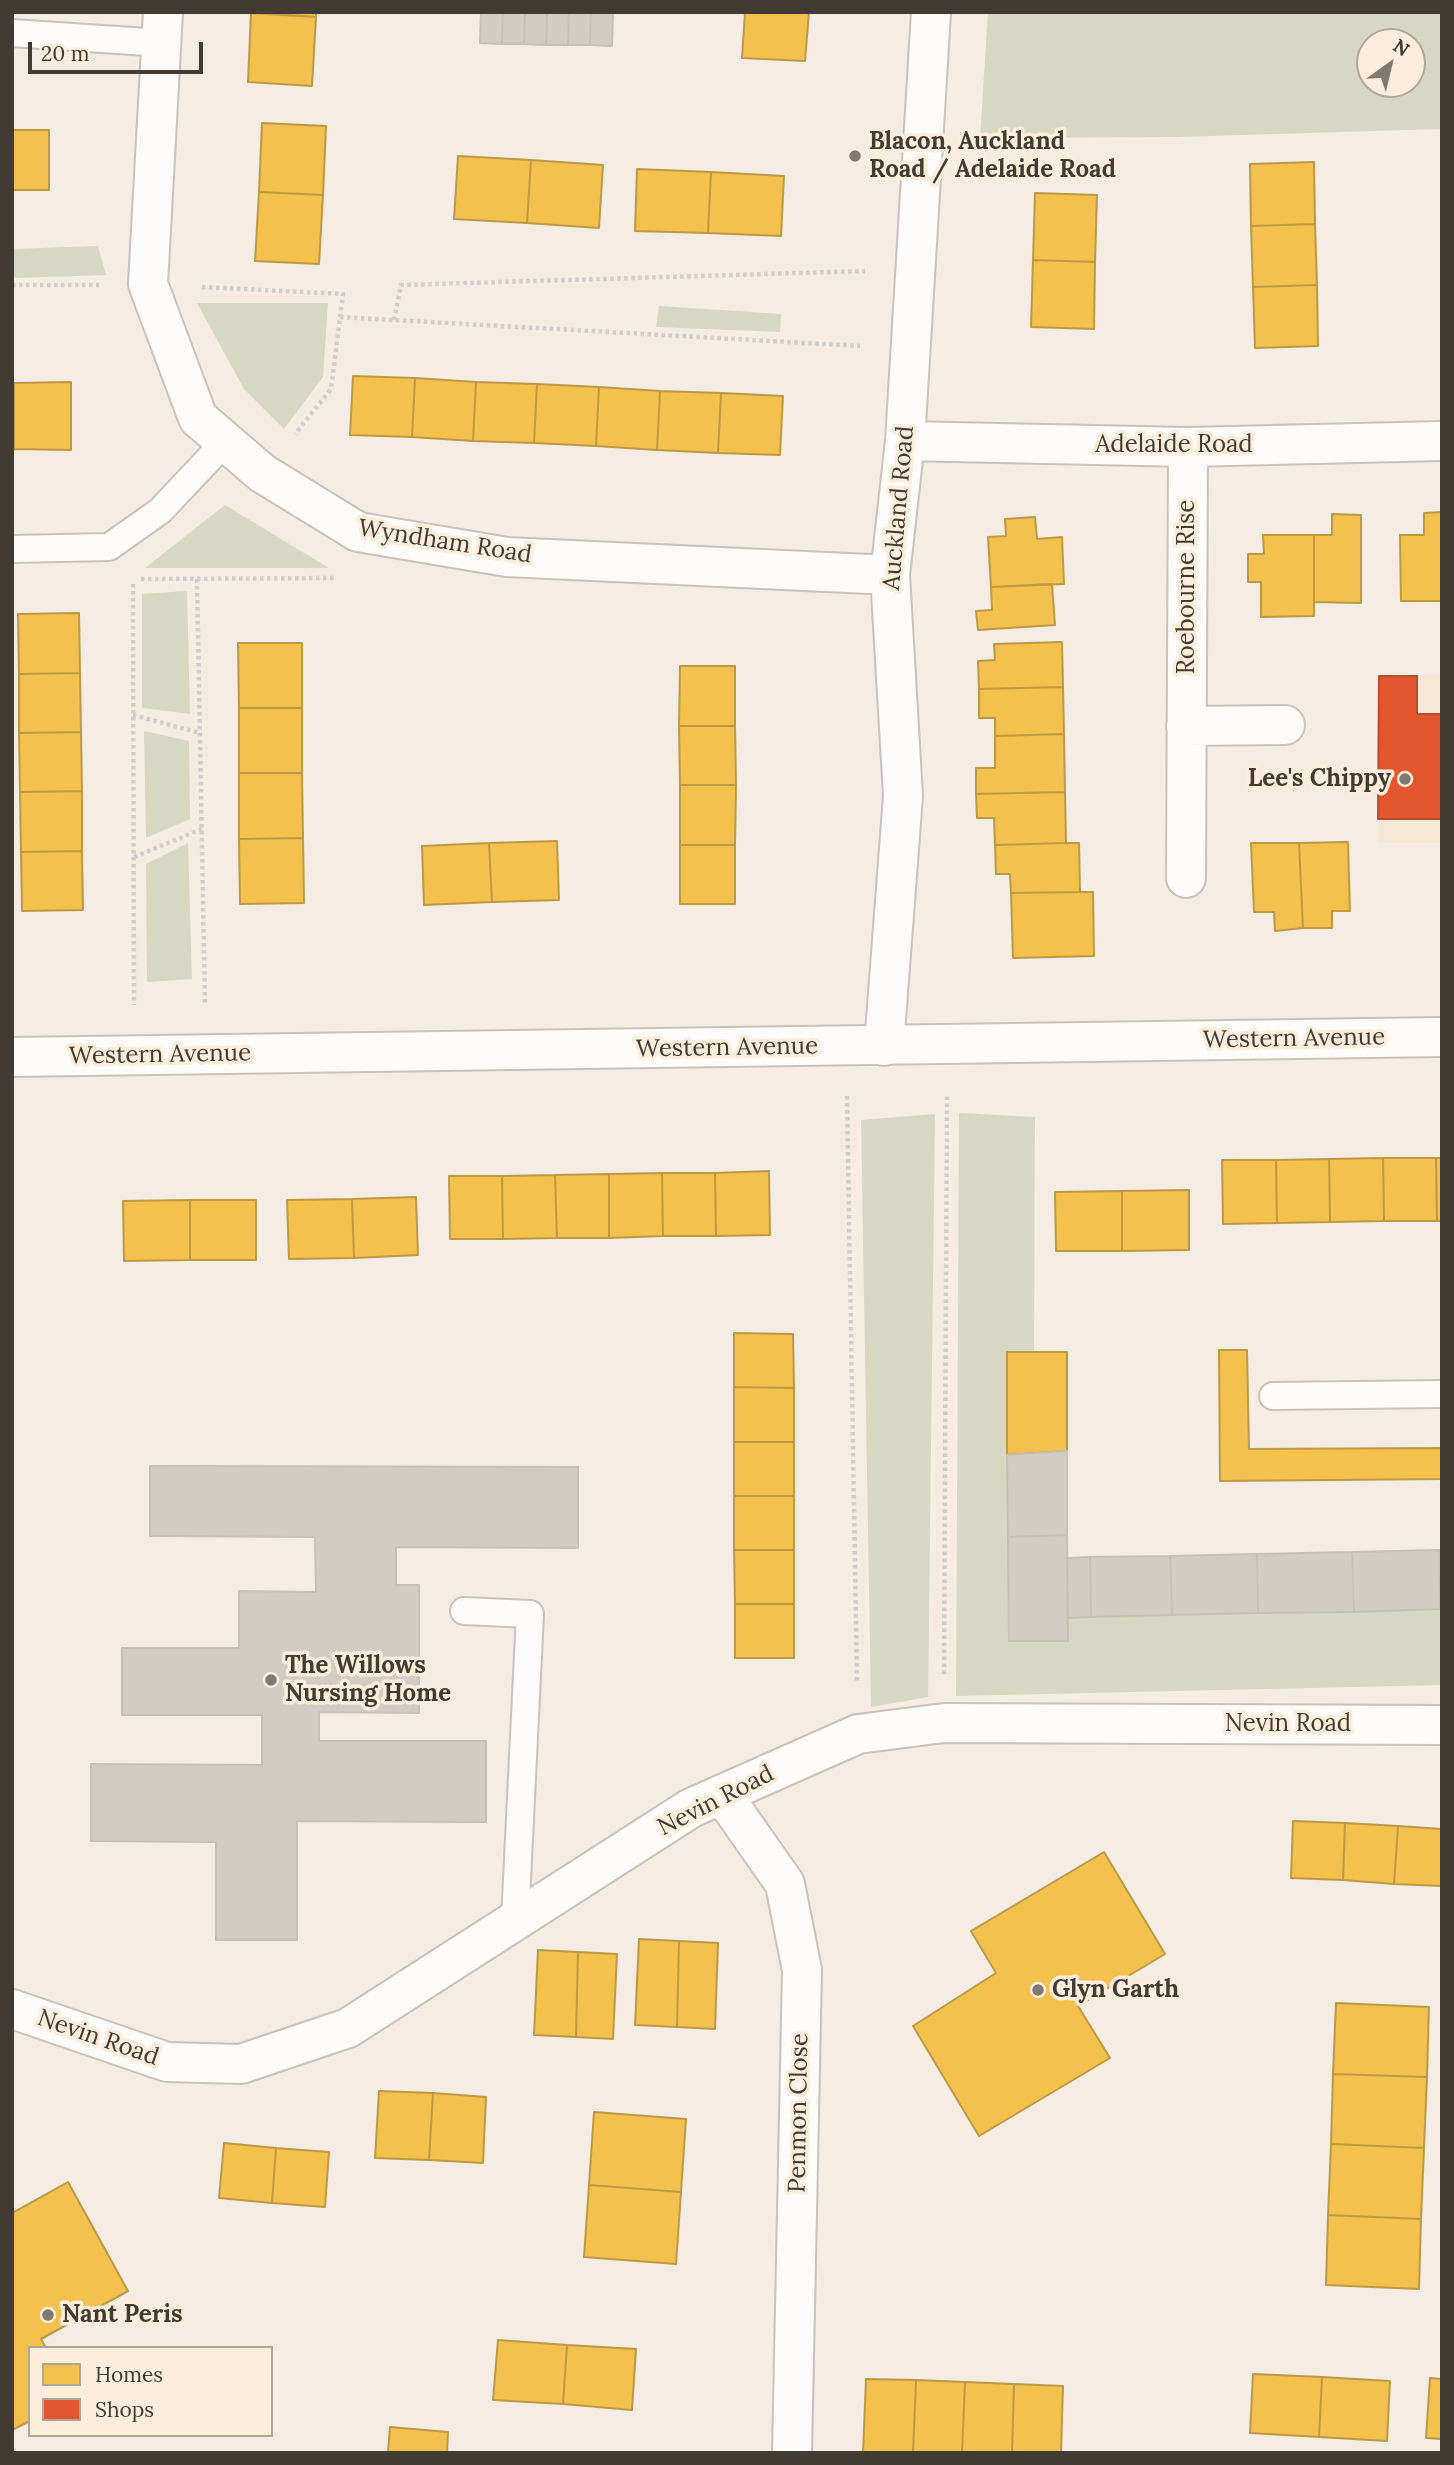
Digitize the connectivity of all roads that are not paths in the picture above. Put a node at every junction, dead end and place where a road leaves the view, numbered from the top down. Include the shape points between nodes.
1 (931, 12) edge
2 (163, 28) edge
3 (12, 33) edge
4 (905, 441) junction
5 (1442, 441) edge
6 (225, 442) junction
7 (1188, 447) junction
8 (12, 549) edge
9 (890, 575) junction
10 (1285, 725) dead end
11 (1186, 726) junction
12 (1186, 877) dead end
13 (1442, 1037) edge
14 (884, 1046) junction
15 (12, 1057) edge
16 (1442, 1394) edge
17 (1273, 1396) dead end
18 (464, 1611) dead end
19 (1442, 1726) edge
20 (723, 1794) junction
21 (515, 1920) junction
22 (12, 2010) edge
23 (792, 2453) edge

1 - 4 street, Auckland Road
2 - 3 lane
2 - 6 street, Wyndham Road via 148,284 198,418
4 - 7 street, Adelaide Road
4 - 9 street, Auckland Road
5 - 7 street, Adelaide Road
6 - 8 lane via 160,512 108,547
6 - 9 street, Wyndham Road via 261,473 358,532 507,557
7 - 11 street, Roebourne Rise
9 - 14 street, Auckland Road via 903,796
10 - 11 street
11 - 12 street, Roebourne Rise
13 - 14 street, Western Avenue
14 - 15 street, Western Avenue
16 - 17 lane
18 - 21 lane via 530,1614
19 - 20 street, Nevin Road via 944,1723 858,1734
20 - 21 street, Nevin Road via 691,1808
20 - 23 street, Penmon Close via 785,1884 802,1970
21 - 22 street, Nevin Road via 348,2028 242,2064 167,2062

